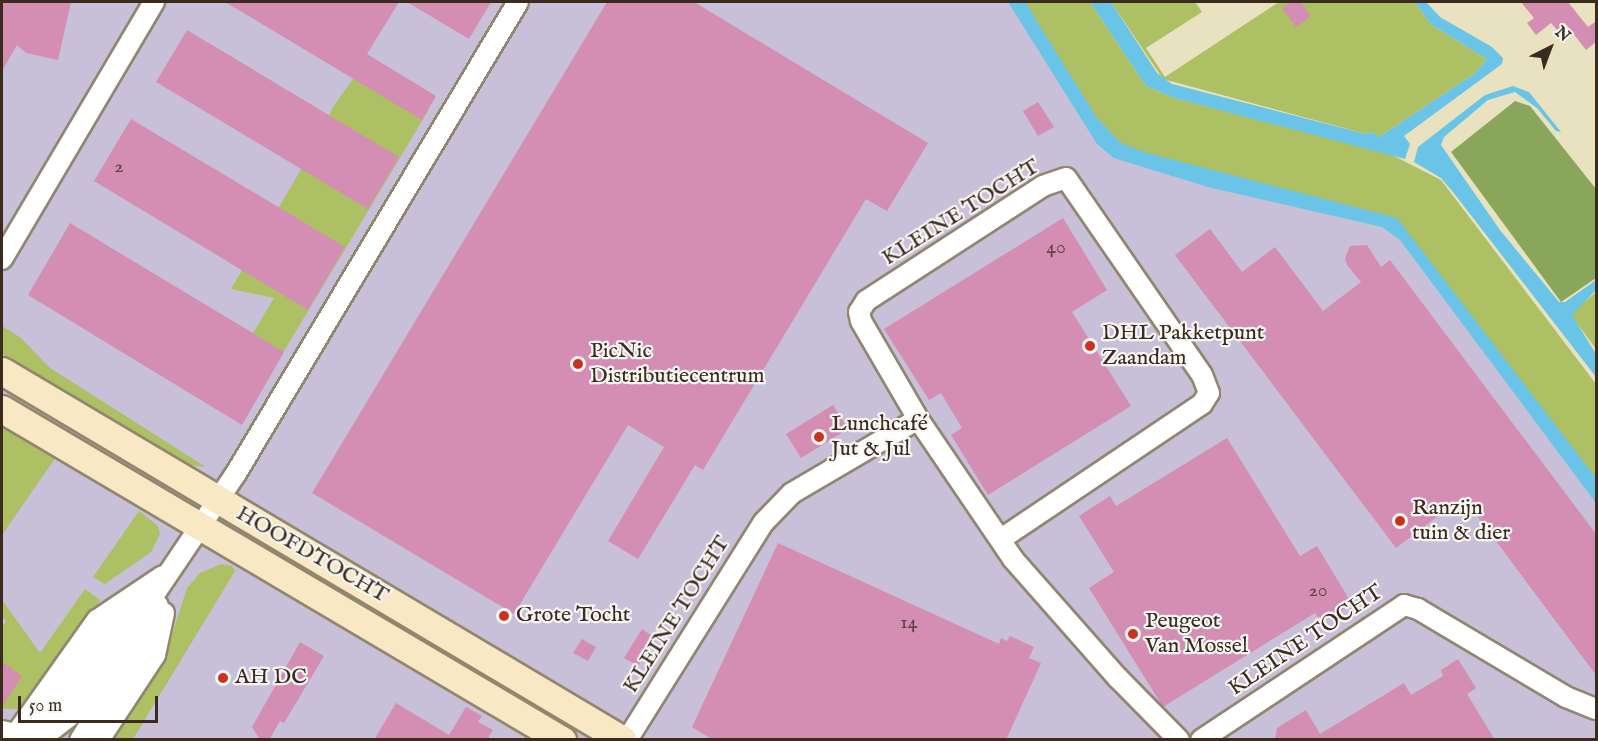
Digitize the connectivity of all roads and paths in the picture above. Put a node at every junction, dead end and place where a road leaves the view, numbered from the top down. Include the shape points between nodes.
1 (154, 2) edge
2 (518, 2) edge
3 (2, 259) edge
4 (2, 370) edge
5 (2, 409) edge
6 (918, 419) junction
7 (219, 501) junction
8 (203, 526) junction
9 (1001, 539) junction
10 (172, 569) junction
11 (1596, 709) edge
12 (9, 733) edge
13 (80, 740) edge
14 (99, 740) edge
15 (562, 740) edge
16 (625, 740) edge
17 (1179, 740) edge
18 (1202, 740) edge

1 - 3 street
2 - 7 street
4 - 7 main road, HOOFDTOCHT
5 - 8 main road, HOOFDTOCHT
6 - 9 street, KLEINE TOCHT
6 - 9 street, KLEINE TOCHT via 859,312 866,301 1044,186 1066,178 1202,375 1209,393 1202,404
6 - 16 street, KLEINE TOCHT via 792,494 764,522
7 - 8 street
7 - 16 main road, HOOFDTOCHT
8 - 10 street
8 - 15 main road, HOOFDTOCHT
9 - 17 street, KLEINE TOCHT via 1013,559 1118,678
10 - 12 street via 97,620
10 - 12 street via 75,712 52,729
10 - 13 street via 142,642
10 - 14 street via 155,655
11 - 18 street, KLEINE TOCHT via 1566,697 1418,609 1404,605

